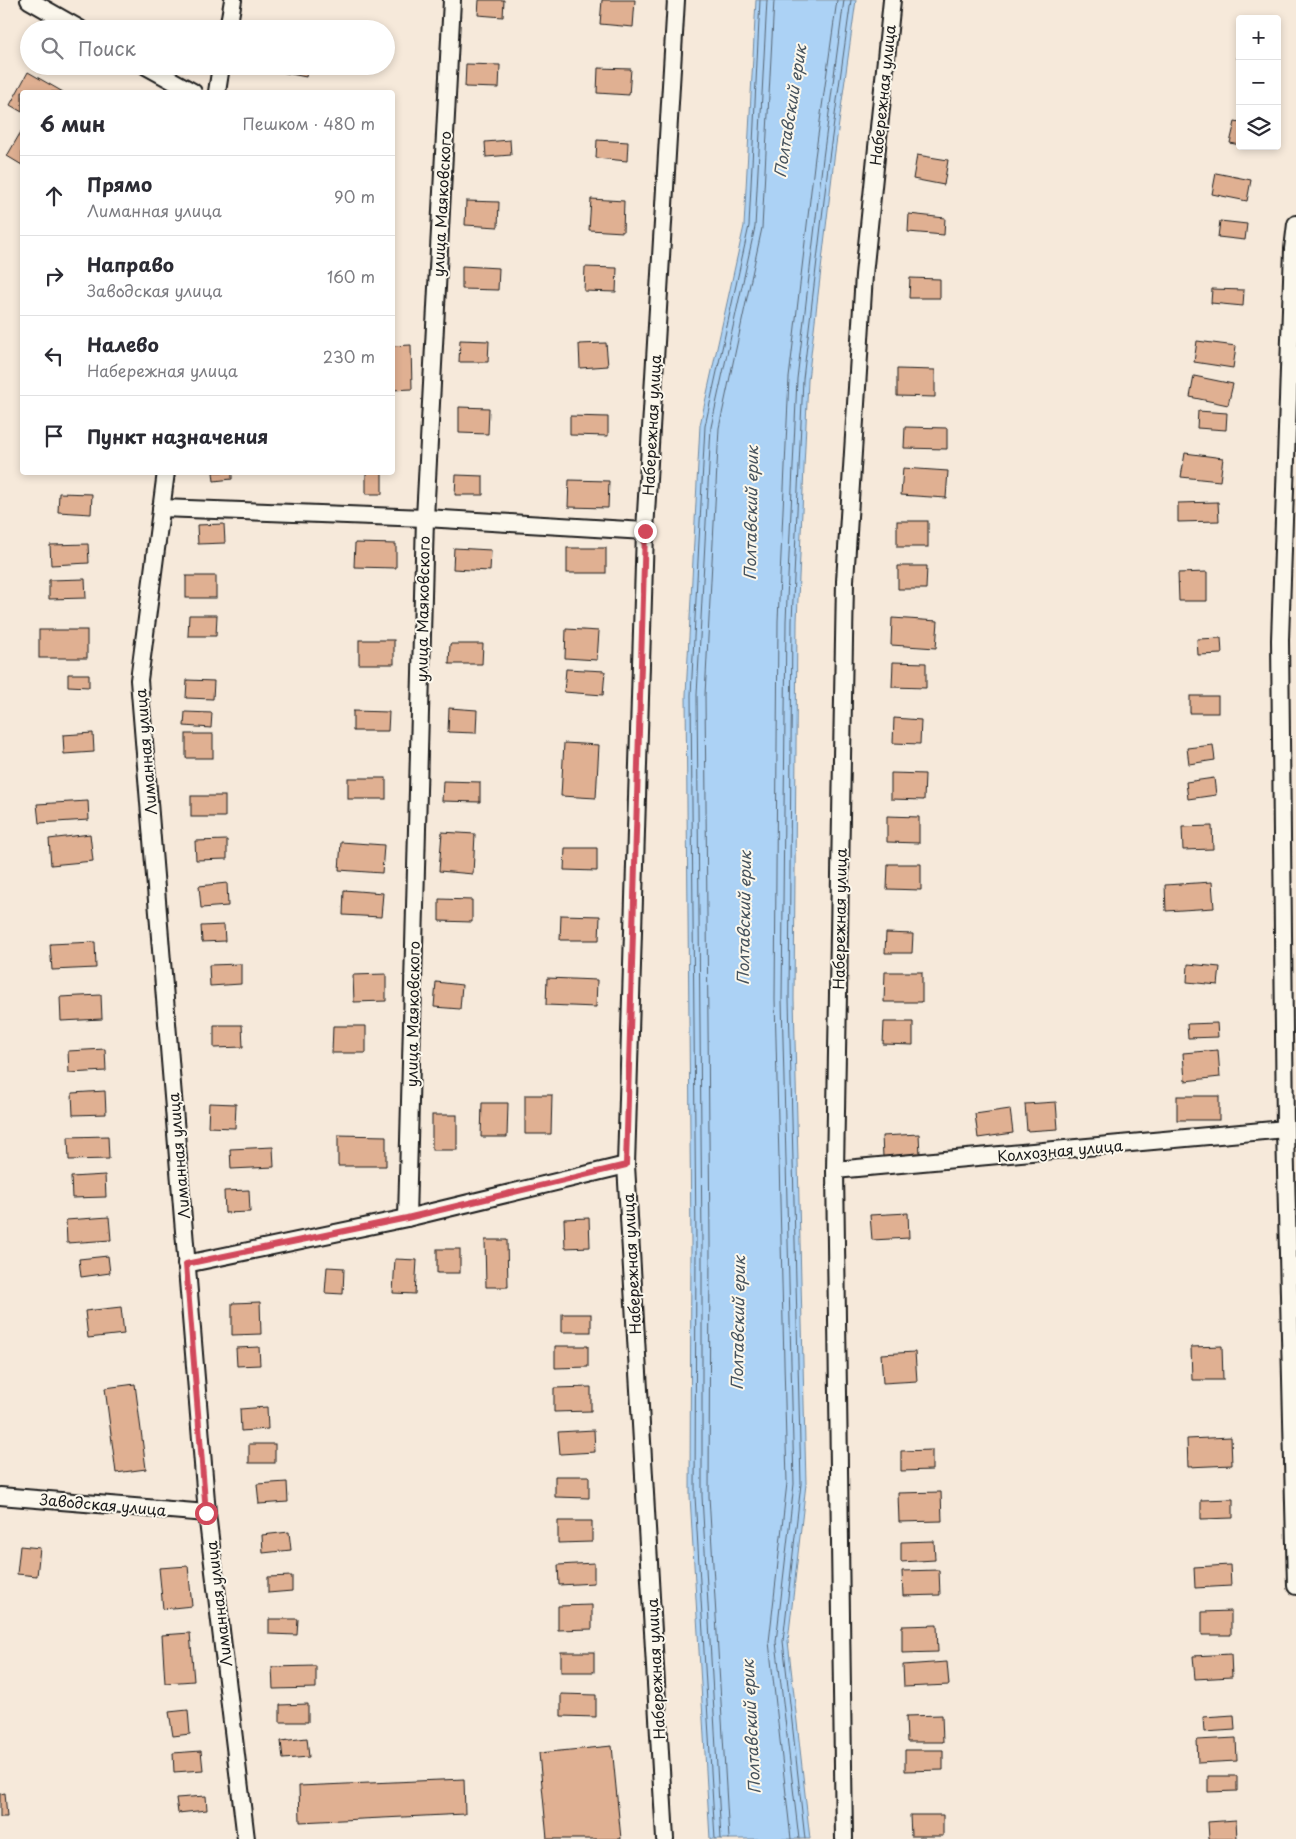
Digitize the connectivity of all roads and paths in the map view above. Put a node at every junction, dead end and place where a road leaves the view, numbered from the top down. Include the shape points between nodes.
1 (29, 0) edge
2 (234, 0) edge
3 (452, 0) edge
4 (676, 0) edge
5 (892, 0) edge
6 (64, 20) edge
7 (230, 20) edge
8 (162, 75) edge
9 (220, 75) edge
10 (189, 90) edge
11 (217, 90) edge
12 (1296, 224) edge
13 (166, 475) edge
14 (161, 508) junction
15 (425, 518) junction
16 (645, 531) junction
17 (1285, 1129) junction
18 (626, 1165) junction
19 (835, 1170) junction
20 (1291, 1177) edge
21 (407, 1218) junction
22 (186, 1264) junction
23 (0, 1496) edge
24 (206, 1513) junction
25 (1296, 1586) edge
26 (246, 1839) edge
27 (665, 1839) edge
28 (844, 1839) edge

1 - 6 street
2 - 7 street
3 - 15 street, улица Маяковского
4 - 16 street, Набережная улица
5 - 19 street, Набережная улица via 864,276 845,580
8 - 10 street
9 - 11 street
12 - 17 street via 1280,640
13 - 14 street, Лиманная улица
14 - 15 street
14 - 22 street, Лиманная улица via 139,680
15 - 16 street
15 - 21 street, улица Маяковского
16 - 18 street, Набережная улица
17 - 19 street, Колхозная улица
17 - 20 street
18 - 21 street
18 - 27 street, Набережная улица
19 - 28 street, Набережная улица
20 - 25 street
21 - 22 street
22 - 24 street, Лиманная улица
23 - 24 street, Заводская улица
24 - 26 street, Лиманная улица

